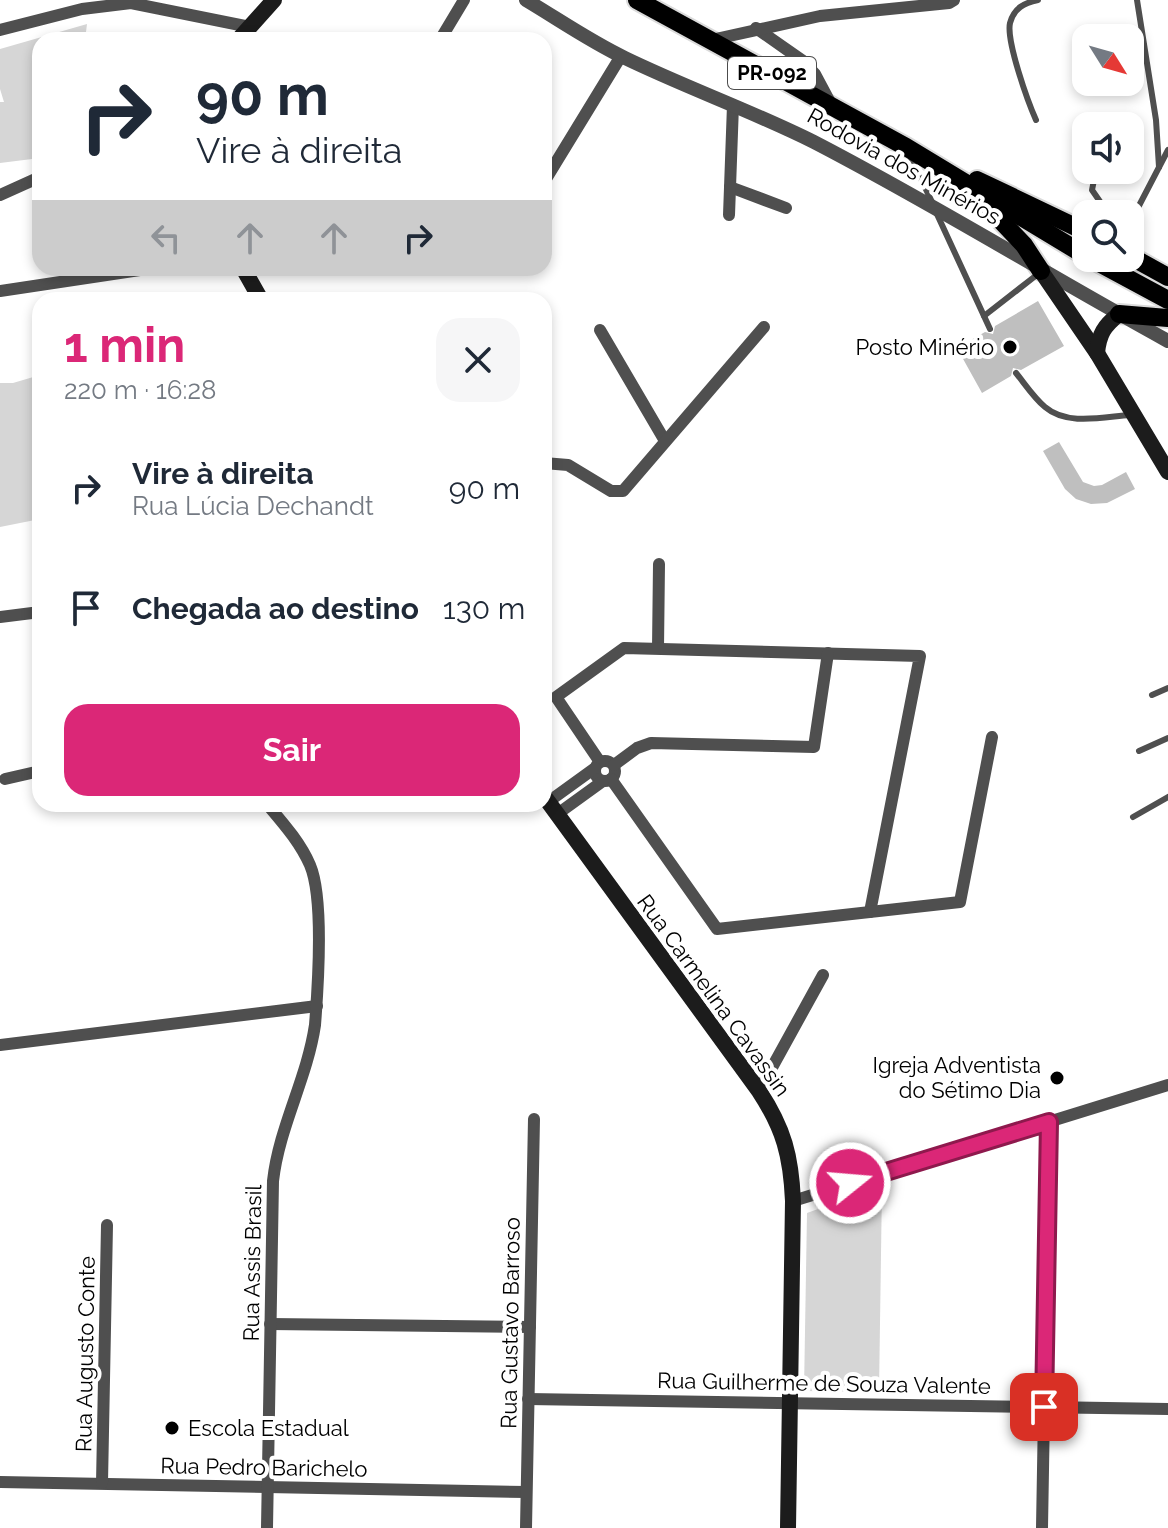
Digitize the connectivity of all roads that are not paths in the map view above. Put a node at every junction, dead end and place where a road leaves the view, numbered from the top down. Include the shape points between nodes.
1 (274, 0) edge
2 (464, 0) edge
3 (526, 0) edge
4 (637, 0) edge
5 (954, 0) edge
6 (1038, 0) edge
7 (1137, 0) edge
8 (756, 28) junction
9 (0, 30) edge
10 (237, 32) edge
11 (246, 32) edge
12 (445, 32) edge
13 (711, 40) junction
14 (621, 56) junction
15 (733, 105) junction
16 (833, 107) junction
17 (1036, 120) dead end
18 (906, 147) junction
19 (1168, 150) edge
20 (1159, 167) junction
21 (552, 169) edge
22 (956, 178) junction
23 (32, 181) edge
24 (730, 187) junction
25 (0, 195) edge
26 (1142, 200) edge
27 (933, 206) junction
28 (786, 208) dead end
29 (729, 215) dead end
30 (1072, 225) edge
31 (1072, 232) edge
32 (1059, 241) junction
33 (1072, 248) edge
34 (1144, 263) edge
35 (1041, 271) junction
36 (1116, 272) edge
37 (1163, 273) edge
38 (100, 276) edge
39 (0, 291) edge
40 (1168, 300) edge
41 (1119, 314) junction
42 (984, 316) junction
43 (1168, 318) edge
44 (764, 327) dead end
45 (990, 329) dead end
46 (600, 330) dead end
47 (1168, 341) edge
48 (1097, 353) junction
49 (1016, 373) dead end
50 (1134, 415) junction
51 (665, 441) junction
52 (552, 464) edge
53 (1168, 472) edge
54 (659, 564) dead end
55 (32, 613) edge
56 (0, 617) edge
57 (658, 648) junction
58 (828, 653) junction
59 (1168, 688) edge
60 (1152, 695) dead end
61 (992, 737) dead end
62 (1168, 738) edge
63 (1139, 751) dead end
64 (598, 765) junction
65 (614, 765) junction
66 (32, 773) edge
67 (5, 779) dead end
68 (607, 780) junction
69 (1168, 797) edge
70 (552, 802) edge
71 (552, 803) edge
72 (552, 808) edge
73 (273, 812) edge
74 (1133, 817) dead end
75 (870, 912) junction
76 (823, 975) dead end
77 (317, 1006) junction
78 (0, 1045) edge
79 (1168, 1085) edge
80 (759, 1091) junction
81 (534, 1119) dead end
82 (1049, 1122) junction
83 (793, 1201) junction
84 (107, 1225) dead end
85 (270, 1324) junction
86 (530, 1327) junction
87 (528, 1399) junction
88 (790, 1403) junction
89 (1044, 1407) junction
90 (1168, 1409) edge
91 (0, 1482) edge
92 (102, 1483) junction
93 (268, 1487) junction
94 (526, 1492) junction
95 (267, 1528) edge
96 (526, 1528) edge
97 (788, 1528) edge
98 (1042, 1528) edge

1 - 11 main road
2 - 12 street
3 - 14 street, Rodovia dos Minérios / PR-092
4 - 13 main road, Rodovia dos Minérios / PR-092
5 - 8 street
6 - 17 lane via 1016,10 1009,25 1024,93
7 - 20 lane
8 - 13 street
8 - 16 street via 809,67
9 - 10 street via 82,9 131,3
13 - 16 main road, Rodovia dos Minérios / PR-092
14 - 15 street, Rodovia dos Minérios / PR-092
14 - 21 street
15 - 24 street
15 - 27 street, Rodovia dos Minérios / PR-092
16 - 18 main road, Rodovia dos Minérios / PR-092
18 - 22 main road, Rodovia dos Minérios / PR-092
18 - 27 lane
18 - 30 main road, Rodovia dos Minérios / PR-092
19 - 20 lane
20 - 26 lane
22 - 32 main road, Rodovia dos Minérios / PR-092
22 - 35 main road via 1010,229
23 - 25 street
24 - 28 street
24 - 29 street
27 - 35 street, Rodovia dos Minérios / PR-092
27 - 42 lane
31 - 32 main road
32 - 33 main road, Rodovia dos Minérios / PR-092
32 - 35 main road
34 - 37 main road
35 - 41 street, Rodovia dos Minérios / PR-092
35 - 42 lane
35 - 48 main road
36 - 40 main road, Rodovia dos Minérios / PR-092
38 - 39 street
41 - 43 main road
41 - 47 street, Rodovia dos Minérios / PR-092
41 - 48 main road via 1105,325
42 - 45 lane
44 - 51 street
46 - 51 street
48 - 50 main road
49 - 50 lane via 1057,415
50 - 53 main road
51 - 52 street via 619,492 568,465
54 - 57 street
55 - 56 street
57 - 58 street
57 - 64 street via 619,650 556,697
58 - 65 street via 814,747 651,743
58 - 75 street via 920,656
59 - 60 lane
61 - 75 street via 960,902
62 - 63 lane
64 - 65 street via 606,760
64 - 68 street via 595,775
64 - 70 street
65 - 68 street
66 - 67 street
68 - 71 street
68 - 75 street via 717,929
69 - 74 lane
72 - 80 main road, Rua Carmelina Cavassin
73 - 77 street, Rua Assis Brasil via 302,849 316,884
76 - 80 street
77 - 78 street
77 - 85 street, Rua Assis Brasil via 312,1044 275,1159
79 - 82 street
80 - 83 main road, Rua Carmelina Cavassin via 789,1153
81 - 86 street, Rua Gustavo Barroso
82 - 83 street
82 - 89 street
83 - 88 main road, Rua Carmelina Cavassin
84 - 92 street, Rua Augusto Conte
85 - 86 street
85 - 93 street, Rua Assis Brasil
86 - 87 street, Rua Gustavo Barroso
87 - 88 street, Rua Guilherme de Souza Valente
87 - 94 street, Rua Gustavo Barroso
88 - 89 street, Rua Guilherme de Souza Valente
88 - 97 main road, Rua Carmelina Cavassin
89 - 90 street, Rua Guilherme de Souza Valente
89 - 98 street
91 - 92 street, Rua Pedro Barichelo
92 - 93 street, Rua Pedro Barichelo
93 - 94 street, Rua Pedro Barichelo
93 - 95 street, Rua Assis Brasil
94 - 96 street, Rua Gustavo Barroso

